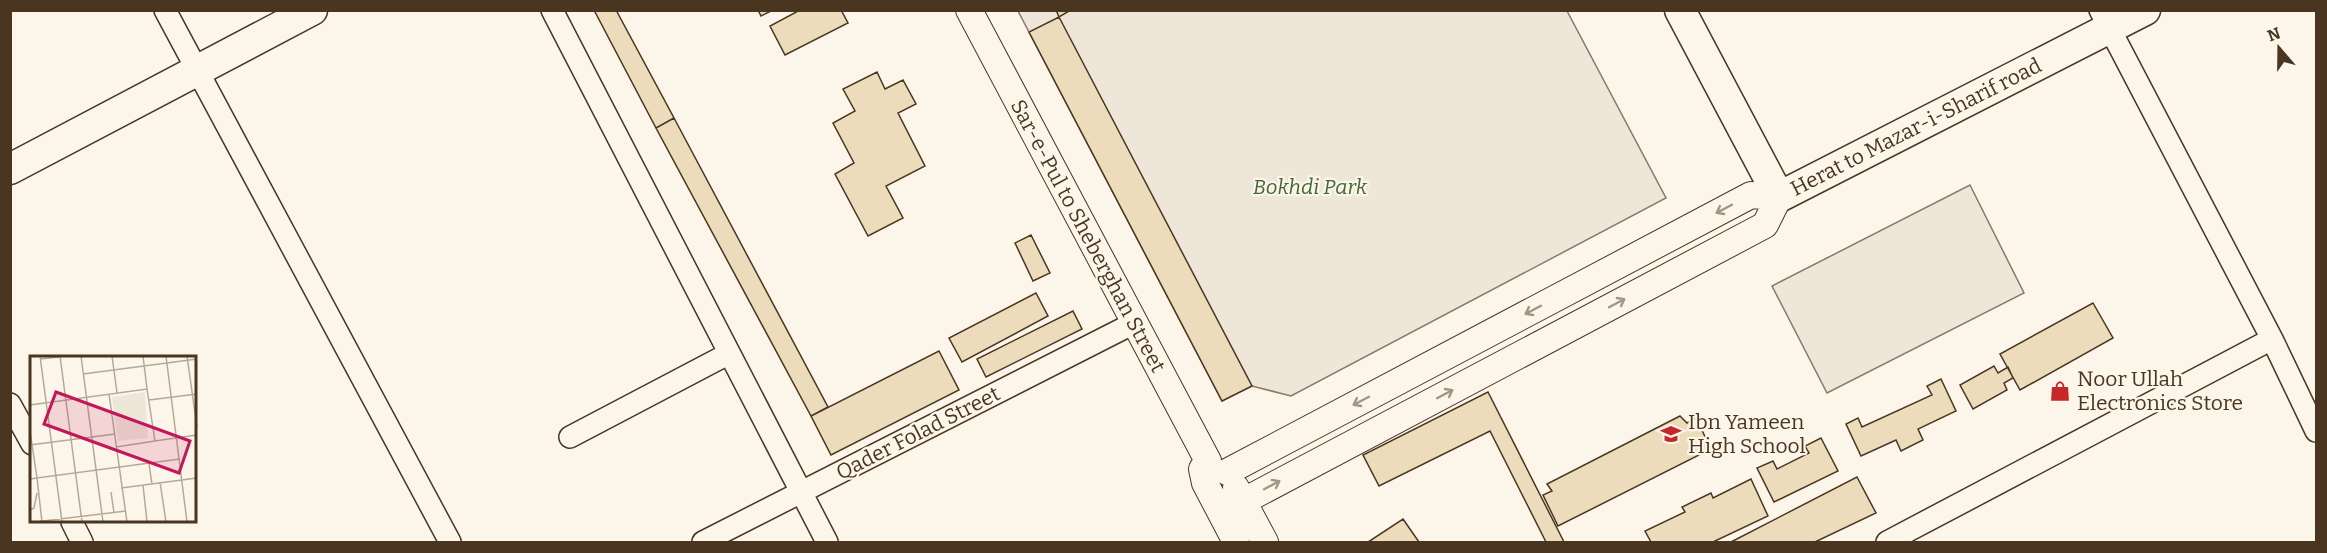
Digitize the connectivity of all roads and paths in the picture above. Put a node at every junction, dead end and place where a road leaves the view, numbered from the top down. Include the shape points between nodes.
1 (165, 10) edge
2 (312, 10) edge
3 (552, 10) edge
4 (969, 10) edge
5 (1680, 10) edge
6 (2145, 10) edge
7 (2105, 20) edge
8 (196, 71) junction
9 (10, 169) edge
10 (1779, 197) junction
11 (1134, 323) junction
12 (2272, 339) junction
13 (728, 354) junction
14 (10, 404) edge
15 (2316, 431) edge
16 (570, 437) dead end
17 (30, 440) edge
18 (1217, 466) junction
19 (801, 492) junction
20 (1243, 501) junction
21 (1221, 513) junction
22 (72, 523) edge
23 (82, 543) edge
24 (450, 543) edge
25 (703, 543) edge
26 (827, 543) edge
27 (1236, 543) edge
28 (1265, 543) edge
29 (1887, 543) edge

1 - 8 street
2 - 8 highway
3 - 13 street
4 - 11 main road, Sar-e-Pul to Sheberghan Street
5 - 10 highway, Herat to Mazar-i-Sharif road
6 - 7 highway, Herat to Mazar-i-Sharif road
7 - 10 highway, Herat to Mazar-i-Sharif road
7 - 12 street
8 - 9 highway
8 - 24 street
10 -> 18 main road via 1751,195
20 -> 10 main road via 1765,225
11 - 18 main road, Sar-e-Pul to Sheberghan Street
11 - 19 street, Qader Folad Street
12 - 15 street
12 - 29 street
13 - 16 street
13 - 19 street
14 - 17 street
18 - 20 main road, Sar-e-Pul to Sheberghan Street
18 - 21 main road via 1202,469
19 - 25 street, Qader Folad Street
19 - 26 street
20 - 21 main road
20 - 28 main road, Sar-e-Pul to Sheberghan Street
21 - 27 main road
22 - 23 street

